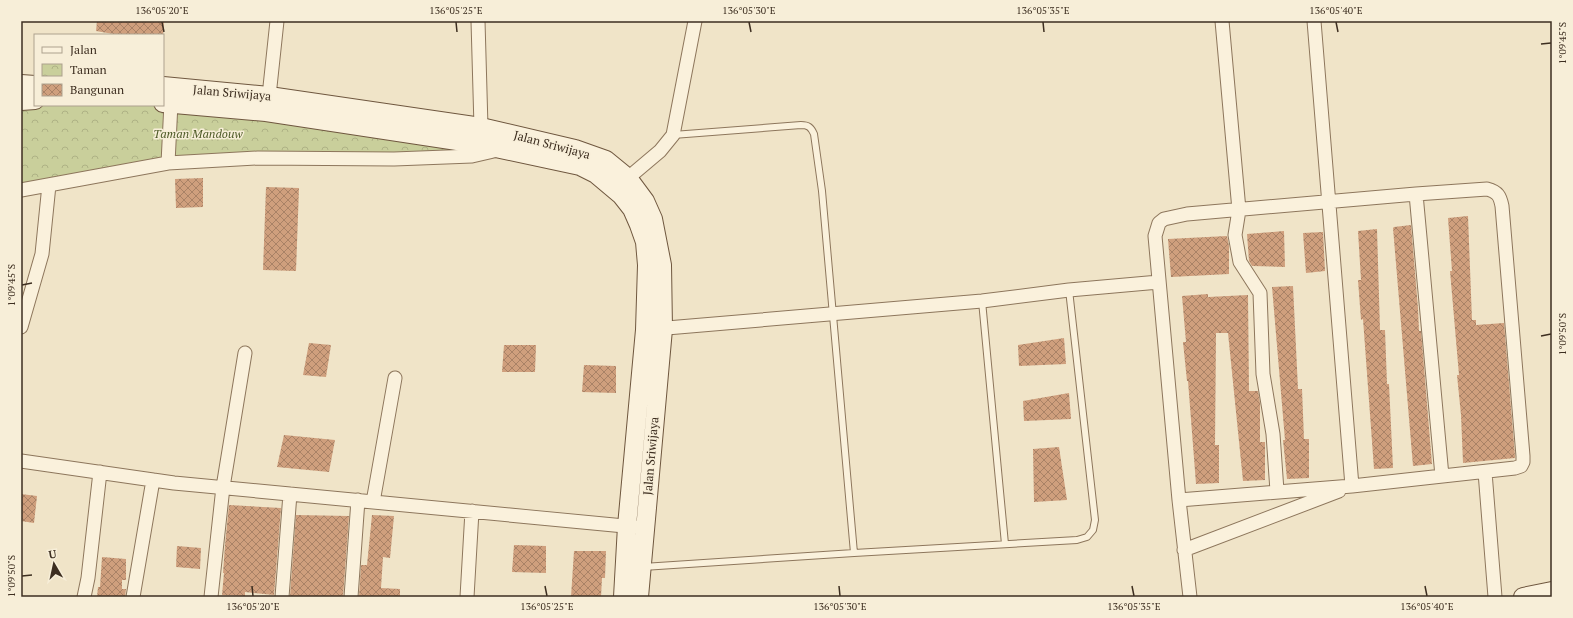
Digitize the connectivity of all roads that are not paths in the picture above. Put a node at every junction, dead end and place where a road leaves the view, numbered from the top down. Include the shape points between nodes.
1 (277, 21) edge
2 (478, 21) edge
3 (695, 21) edge
4 (1222, 21) edge
5 (1314, 21) edge
6 (21, 84) edge
7 (34, 85) edge
8 (164, 86) edge
9 (268, 96) junction
10 (34, 100) edge
11 (21, 101) edge
12 (167, 103) edge
13 (480, 127) junction
14 (673, 135) junction
15 (501, 149) junction
16 (168, 163) junction
17 (628, 178) junction
18 (49, 185) junction
19 (21, 190) edge
20 (1416, 194) junction
21 (1328, 202) junction
22 (1239, 210) junction
23 (1159, 282) junction
24 (1069, 290) junction
25 (982, 301) junction
26 (832, 313) junction
27 (21, 327) edge
28 (663, 329) junction
29 (645, 330) junction
30 (245, 353) dead end
31 (395, 378) dead end
32 (21, 460) edge
33 (100, 472) junction
34 (1485, 472) junction
35 (1442, 476) junction
36 (153, 480) junction
37 (1352, 486) junction
38 (223, 488) junction
39 (1277, 491) junction
40 (290, 494) junction
41 (358, 500) junction
42 (1178, 500) junction
43 (373, 502) junction
44 (472, 511) junction
45 (636, 527) junction
46 (1005, 544) junction
47 (1184, 550) junction
48 (854, 553) junction
49 (642, 567) junction
50 (1552, 591) edge
51 (84, 597) edge
52 (133, 597) edge
53 (211, 597) edge
54 (282, 597) edge
55 (351, 597) edge
56 (467, 597) edge
57 (623, 597) edge
58 (639, 597) edge
59 (1190, 597) edge
60 (1495, 597) edge
61 (1523, 597) edge

1 - 9 street
2 - 13 street
3 - 14 street
4 - 22 street
5 - 21 street
6 - 7 main road
8 - 9 main road, Jalan Sriwijaya
9 - 13 main road, Jalan Sriwijaya
10 - 11 main road
12 - 15 main road, Jalan Sriwijaya via 370,126
12 - 16 street
13 - 17 main road, Jalan Sriwijaya via 575,148 606,160
14 - 17 street via 660,151
14 - 26 lane via 801,124 811,128 822,191
15 - 16 street via 472,156 394,159 258,158
15 - 29 main road, Jalan Sriwijaya via 580,166 596,174 621,194 632,209 645,242
16 - 18 street
17 - 28 main road, Jalan Sriwijaya via 646,201 659,242
18 - 19 street
18 - 27 street via 42,254
20 - 21 street
20 - 34 street via 1487,189 1496,191 1500,197 1523,462 1521,466 1514,468
20 - 35 street
21 - 22 street
21 - 37 street
22 - 23 street via 1187,214 1164,219 1159,223 1155,236
22 - 39 street via 1235,235 1240,262 1260,293 1263,374 1273,434
23 - 24 street
23 - 42 street
24 - 25 street
24 - 46 lane via 1091,476 1095,520 1093,530 1087,537 1077,540
25 - 26 street
25 - 46 lane
26 - 28 street
26 - 48 lane
28 - 29 street
28 - 45 main road, Jalan Sriwijaya
29 - 45 main road, Jalan Sriwijaya
30 - 38 street
31 - 43 street
32 - 33 street
33 - 36 street
33 - 51 street
34 - 35 street
34 - 60 street
35 - 37 street
36 - 38 street
36 - 52 street
37 - 39 street
37 - 47 street
38 - 40 street
38 - 53 street
39 - 42 street
40 - 41 street
40 - 54 street
41 - 43 street
41 - 55 street
42 - 47 street
43 - 44 street
44 - 45 street
44 - 56 street
45 - 49 main road, Jalan Sriwijaya
45 - 57 main road, Jalan Sriwijaya
46 - 48 lane
47 - 59 street
48 - 49 lane
49 - 58 main road, Jalan Sriwijaya
50 - 61 main road

